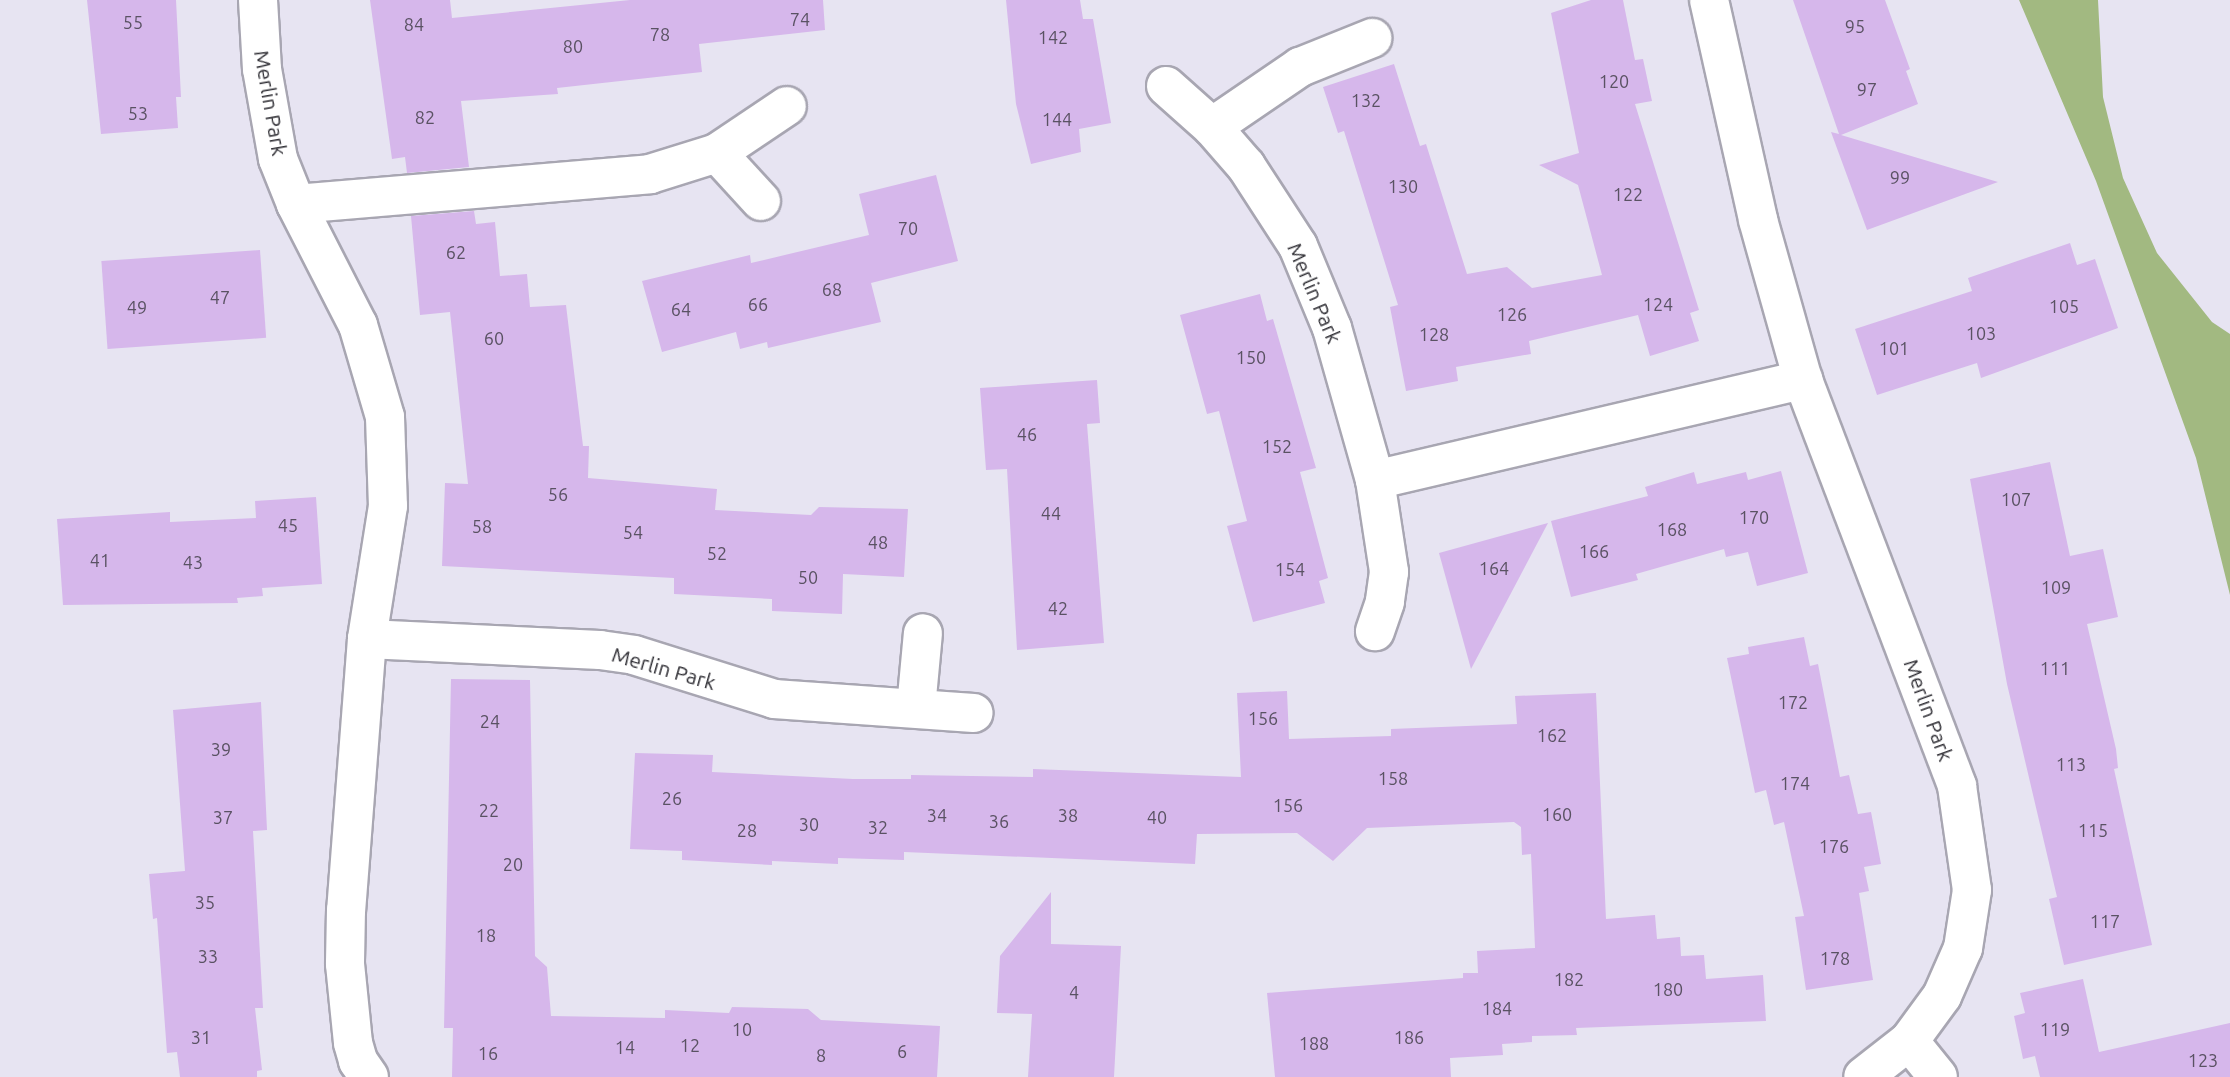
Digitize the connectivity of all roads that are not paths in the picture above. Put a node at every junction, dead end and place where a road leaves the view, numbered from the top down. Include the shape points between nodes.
1 (258, 0) edge
2 (1709, 0) edge
3 (1372, 38) dead end
4 (1166, 86) dead end
5 (787, 106) dead end
6 (1212, 127) junction
7 (717, 153) junction
8 (761, 201) dead end
9 (296, 204) junction
10 (1803, 380) junction
11 (1375, 480) junction
12 (1375, 631) dead end
13 (923, 633) dead end
14 (368, 639) junction
15 (916, 708) junction
16 (974, 713) dead end
17 (1909, 1041) junction
18 (369, 1077) edge
19 (1863, 1077) edge
20 (1938, 1077) edge

1 - 9 street, Merlin Park via 268,112
2 - 10 street, Merlin Park via 1758,220
3 - 6 street via 1300,67
4 - 6 street, Merlin Park
5 - 7 street
6 - 11 street, Merlin Park via 1245,166 1298,246 1332,328
7 - 8 street
7 - 9 street via 650,174
9 - 14 street, Merlin Park via 358,325 385,417 388,506
10 - 11 street
10 - 17 street, Merlin Park via 1868,544 1959,799 1972,890 1970,921 1942,996
11 - 12 street, Merlin Park via 1389,572
13 - 15 street
14 - 15 street, Merlin Park via 600,650 634,655 774,699
14 - 18 street, Merlin Park via 348,855 345,964 354,1043 358,1061
15 - 16 street, Merlin Park
17 - 19 street, Merlin Park
17 - 20 street

